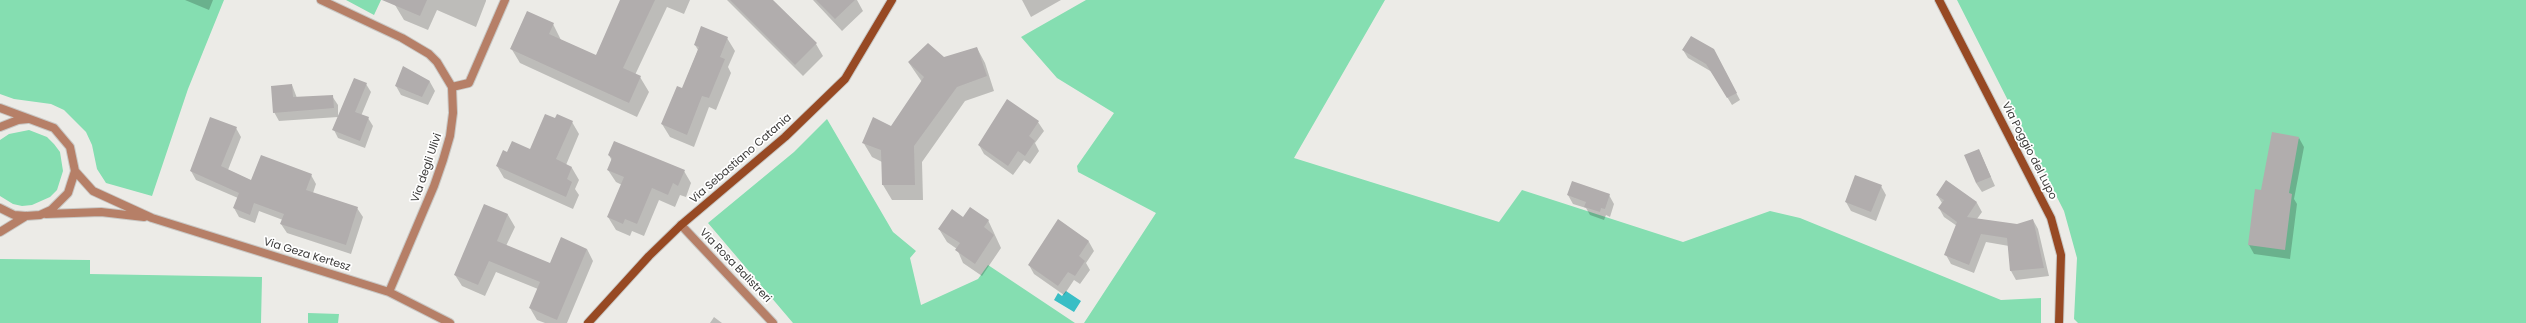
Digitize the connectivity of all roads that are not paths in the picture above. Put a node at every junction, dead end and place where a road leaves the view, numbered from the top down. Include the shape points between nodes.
1 (321, 0) edge
2 (505, 0) edge
3 (892, 0) edge
4 (1939, 0) edge
5 (452, 87) junction
6 (0, 108) edge
7 (30, 119) junction
8 (0, 127) edge
9 (75, 171) junction
10 (0, 208) edge
11 (40, 214) junction
12 (26, 216) junction
13 (152, 218) junction
14 (681, 225) junction
15 (0, 232) edge
16 (389, 292) junction
17 (450, 323) edge
18 (588, 323) edge
19 (773, 323) edge
20 (2059, 323) edge

1 - 5 street, Via degli Ulivi via 402,38 428,54 437,62
2 - 5 street via 469,83
3 - 14 main road, Via Sebastiano Catania via 845,79 785,137
4 - 20 main road, Via Poggio del Lupo via 2051,218 2061,255
5 - 16 street, Via degli Ulivi via 454,113 443,160
6 - 7 street
7 - 8 street via 18,120
7 - 9 street via 42,122 63,136 72,153
9 - 11 street via 68,193 51,210
9 - 13 street via 93,191
10 - 12 street via 14,215
11 - 12 street
11 - 13 street via 101,212
12 - 15 street
13 - 16 street, Via Geza Kertesz
14 - 18 main road, Via Sebastiano Catania
14 - 19 street, Via Rosa Balistreri
16 - 17 street, Via Geza Kertesz

